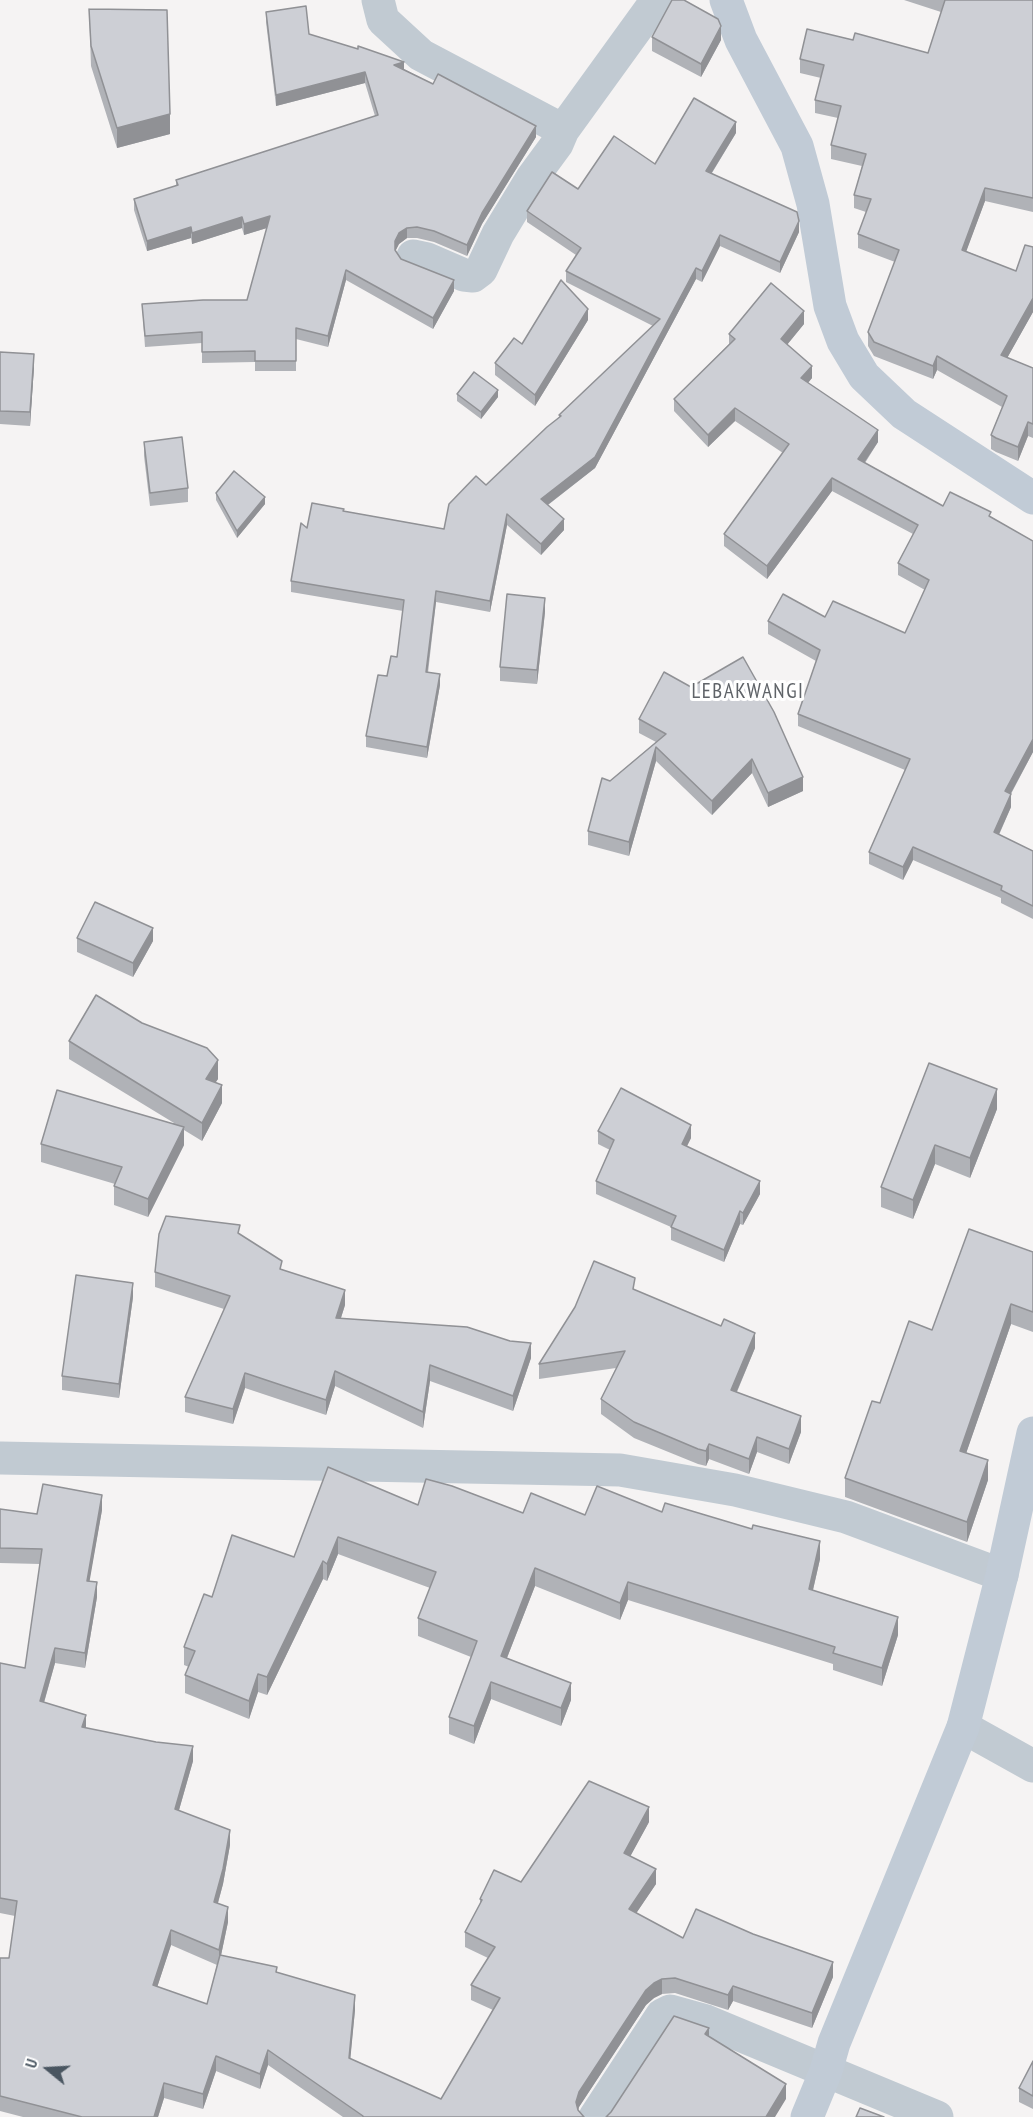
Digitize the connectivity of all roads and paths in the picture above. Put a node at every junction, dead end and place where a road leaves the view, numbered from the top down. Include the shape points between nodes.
1 (378, 0) edge
2 (657, 0) edge
3 (726, 0) edge
4 (563, 130) junction
5 (413, 256) dead end
6 (1033, 498) edge
7 (1033, 1433) edge
8 (0, 1458) edge
9 (1002, 1575) junction
10 (1000, 1748) edge
11 (826, 2071) junction
12 (595, 2117) edge
13 (807, 2117) edge
14 (936, 2117) edge

1 - 4 street via 383,20 421,55
2 - 4 street
3 - 6 street via 741,40 797,146 813,204 830,306 843,341 864,376 904,414
4 - 5 street via 498,234 481,270 473,276
7 - 9 street
8 - 9 street via 620,1470 735,1490 846,1516
9 - 10 street
10 - 11 street via 834,2043
11 - 12 street via 706,2021 670,2011 665,2012
11 - 13 street
11 - 14 street

